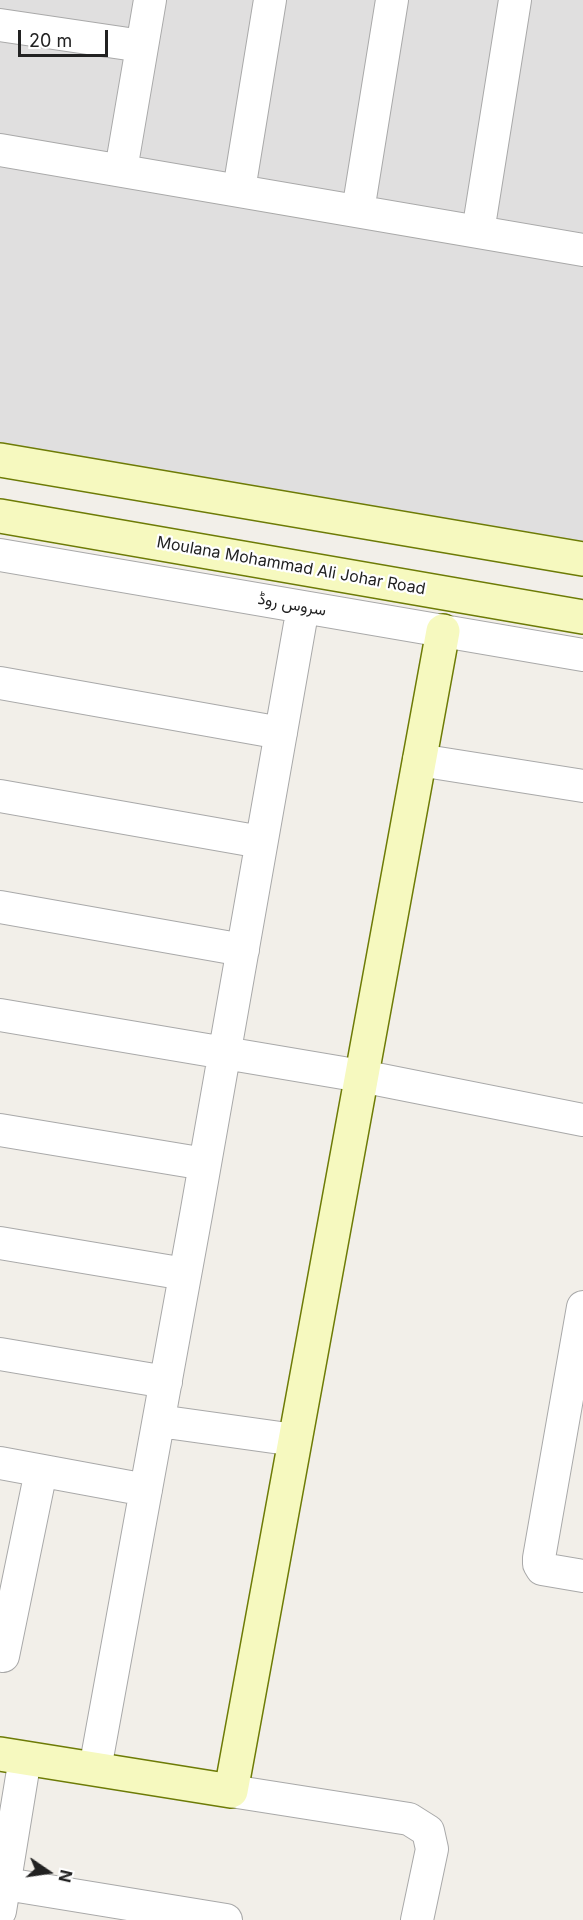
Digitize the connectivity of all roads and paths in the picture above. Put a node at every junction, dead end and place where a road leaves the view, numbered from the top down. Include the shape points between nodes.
1 (150, 0) edge
2 (270, 0) edge
3 (392, 0) edge
4 (515, 0) edge
5 (0, 25) edge
6 (142, 46) junction
7 (0, 150) edge
8 (121, 170) junction
9 (239, 190) junction
10 (358, 211) junction
11 (478, 232) junction
12 (583, 250) edge
13 (0, 460) edge
14 (0, 516) edge
15 (0, 555) edge
16 (583, 559) edge
17 (450, 594) junction
18 (303, 607) junction
19 (583, 616) edge
20 (443, 631) junction
21 (583, 655) edge
22 (0, 683) edge
23 (281, 733) junction
24 (419, 760) junction
25 (583, 786) edge
26 (0, 796) edge
27 (261, 842) junction
28 (0, 908) edge
29 (243, 950) junction
30 (0, 1015) edge
31 (225, 1054) junction
32 (361, 1076) junction
33 (583, 1120) edge
34 (0, 1130) edge
35 (205, 1164) junction
36 (0, 1243) edge
37 (186, 1274) junction
38 (583, 1307) edge
39 (579, 1349) edge
40 (0, 1354) edge
41 (166, 1382) junction
42 (159, 1421) junction
43 (295, 1440) junction
44 (570, 1454) edge
45 (0, 1463) edge
46 (41, 1471) junction
47 (146, 1491) junction
48 (583, 1576) edge
49 (3, 1656) dead end
50 (12, 1756) edge
51 (95, 1769) junction
52 (231, 1791) junction
53 (2, 1892) edge
54 (226, 1920) edge
55 (417, 1920) edge

1 - 6 street
2 - 9 street
3 - 10 street
4 - 11 street
5 - 6 street
6 - 8 street
7 - 8 street
8 - 9 street
9 - 10 street
10 - 11 street
11 - 12 street
13 - 16 street
14 - 17 street, Moulana Mohammad Ali Johar Road
15 - 18 street, سروس روڈ
17 - 19 street, Moulana Mohammad Ali Johar Road
17 - 20 street
18 - 20 street, سروس روڈ
18 - 23 street
20 - 21 street, سروس روڈ
20 - 24 street
22 - 23 street
23 - 27 street
24 - 25 street
24 - 32 street
26 - 27 street
27 - 29 street
28 - 29 street
29 - 31 street
30 - 31 street
31 - 32 street
31 - 35 street
32 - 33 street
32 - 43 street
34 - 35 street
35 - 37 street
36 - 37 street
37 - 41 street
38 - 39 street
39 - 44 street
40 - 41 street
41 - 42 street
42 - 43 street
42 - 47 street
43 - 52 street
44 - 48 street via 539,1564 542,1569
45 - 46 street
46 - 47 street
46 - 49 street
47 - 51 street
50 - 51 street
50 - 53 street
51 - 52 street
52 - 55 street via 409,1819 428,1831 432,1849
53 - 54 street

